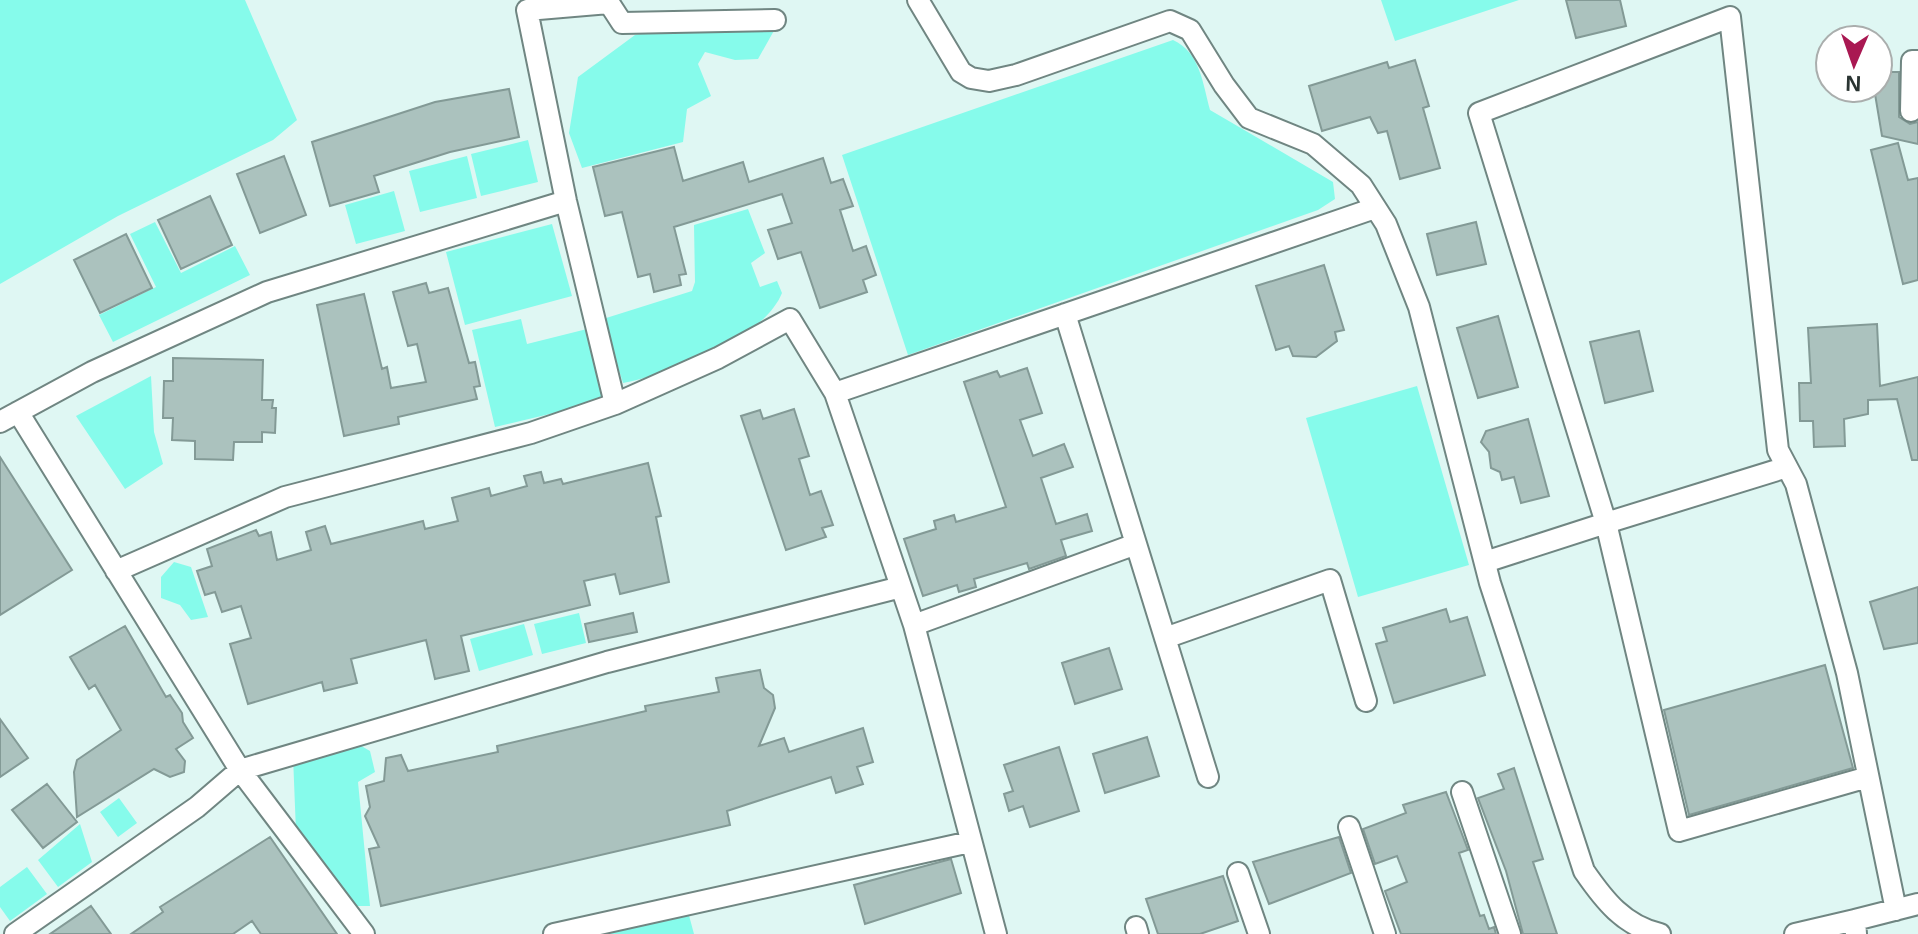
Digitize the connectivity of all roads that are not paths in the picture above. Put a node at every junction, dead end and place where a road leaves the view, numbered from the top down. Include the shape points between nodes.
1 (918, 0) edge
2 (1729, 9) edge
3 (775, 20) dead end
4 (1918, 61) edge
5 (1911, 111) dead end
6 (566, 201) junction
7 (1375, 208) junction
8 (1065, 314) junction
9 (835, 393) junction
10 (615, 404) junction
11 (9, 417) edge
12 (1787, 467) junction
13 (1606, 523) junction
14 (1136, 544) junction
15 (1485, 562) junction
16 (116, 571) junction
17 (901, 587) junction
18 (914, 625) junction
19 (1165, 638) junction
20 (1366, 701) dead end
21 (240, 770) junction
22 (1208, 777) dead end
23 (1868, 777) junction
24 (1462, 792) dead end
25 (1349, 827) dead end
26 (970, 842) junction
27 (1238, 873) dead end
28 (1918, 904) edge
29 (1896, 910) junction
30 (1855, 927) edge
31 (15, 934) edge
32 (364, 934) edge
33 (554, 934) edge
34 (996, 934) edge
35 (1259, 934) edge
36 (1385, 934) edge
37 (1510, 934) edge
38 (1660, 934) edge
39 (1795, 934) edge

1 - 7 street via 961,72 989,81 1170,21 1190,30 1249,118 1313,144 1361,185
2 - 12 street via 1778,450
2 - 13 street via 1479,113
3 - 6 street via 622,23 609,3 527,10
4 - 5 street via 1912,61
6 - 10 street
6 - 11 street via 267,292 92,372
7 - 8 street
7 - 15 street via 1419,307
8 - 9 street
8 - 14 street
9 - 10 street via 790,319
9 - 17 street
10 - 16 street via 531,433 285,497
11 - 16 street
12 - 13 street
12 - 23 street via 1847,673
13 - 15 street
13 - 23 street via 1679,831
14 - 18 street
14 - 19 street
15 - 38 street via 1584,871 1605,902 1640,930
16 - 21 street
17 - 18 street
17 - 21 street via 607,662
18 - 26 street
19 - 20 street via 1330,580
19 - 22 street
21 - 31 street via 197,807
21 - 32 street
23 - 29 street
24 - 37 street
25 - 36 street
26 - 33 street
26 - 34 street
27 - 35 street
28 - 29 street
29 - 30 street
30 - 39 street

